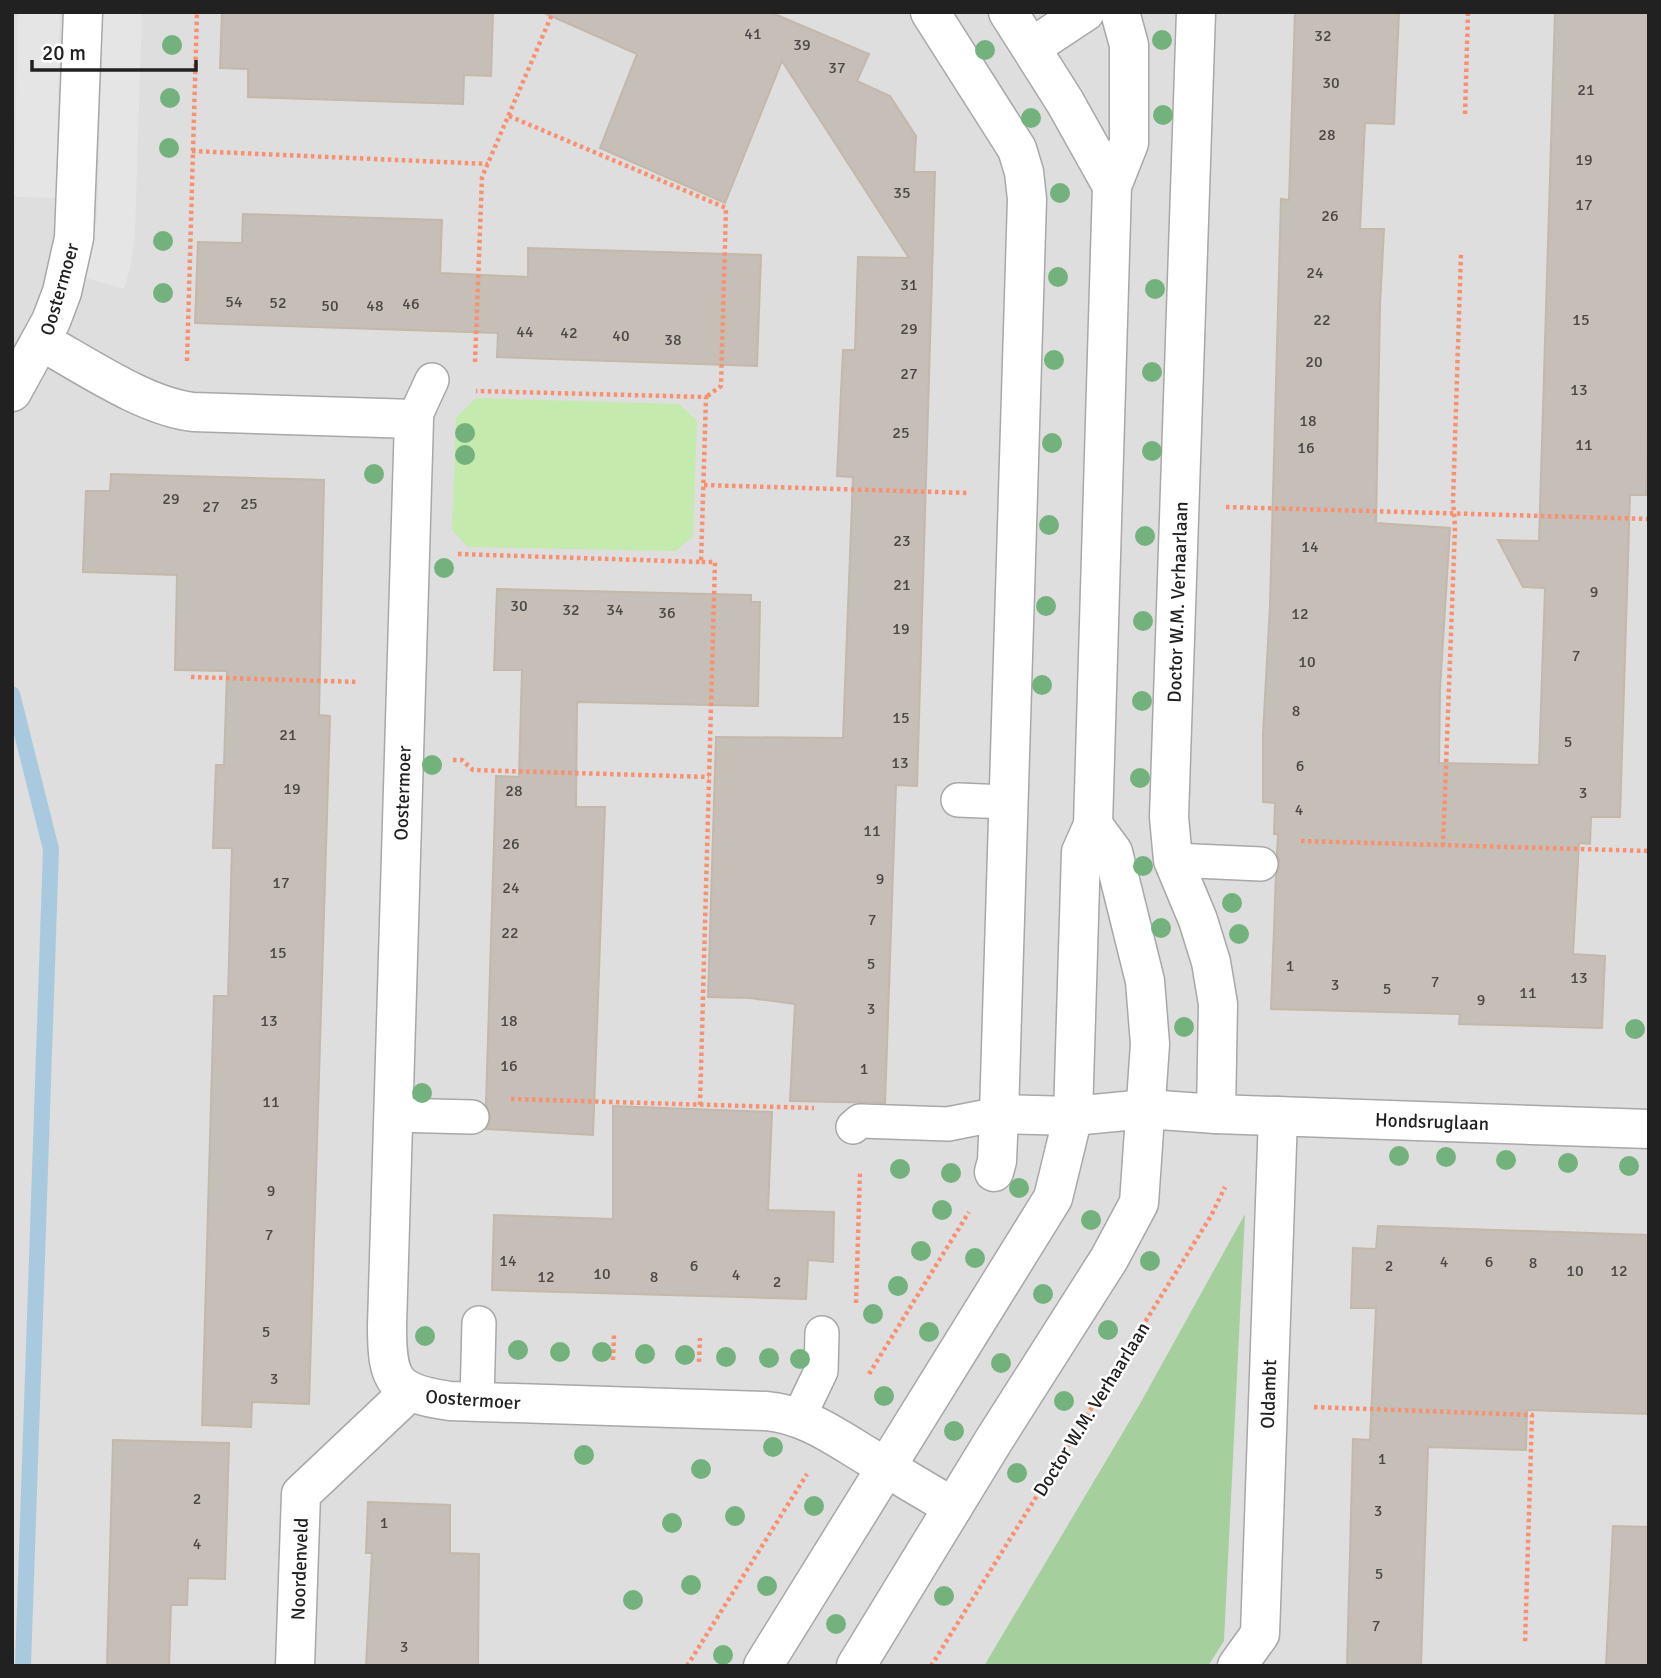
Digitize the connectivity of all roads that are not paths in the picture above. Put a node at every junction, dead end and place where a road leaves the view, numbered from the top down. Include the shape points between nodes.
1 (83, 12) edge
2 (930, 12) edge
3 (1008, 12) edge
4 (1085, 12) edge
5 (1121, 12) edge
6 (1196, 12) edge
7 (1032, 47) junction
8 (1112, 186) junction
9 (41, 341) junction
10 (432, 380) dead end
11 (12, 393) edge
12 (414, 419) junction
13 (958, 800) dead end
14 (1008, 802) junction
15 (1093, 825) junction
16 (1173, 860) junction
17 (1261, 863) dead end
18 (1146, 1109) junction
19 (999, 1114) junction
20 (1216, 1114) junction
21 (393, 1115) junction
22 (1073, 1116) junction
23 (1278, 1116) junction
24 (472, 1117) dead end
25 (853, 1127) dead end
26 (1649, 1129) edge
27 (994, 1172) road end
28 (479, 1323) dead end
29 (822, 1333) dead end
30 (409, 1392) junction
31 (477, 1402) junction
32 (799, 1417) junction
33 (886, 1467) junction
34 (953, 1507) junction
35 (295, 1666) edge
36 (763, 1666) edge
37 (856, 1666) edge
38 (1237, 1666) edge

1 - 9 street, Oostermoer via 74,238 62,292
2 - 14 street via 1017,149 1027,199
3 - 7 street
4 - 7 street
5 - 8 street via 1129,45 1129,143
6 - 16 street, Doctor W.M. Verhaarlaan via 1170,817
7 - 8 street
8 - 15 street
9 - 11 street
9 - 12 street, Oostermoer via 168,408
10 - 12 lane
12 - 21 street, Oostermoer
13 - 14 lane
14 - 19 street
15 - 18 street via 1113,852 1142,968 1150,1044
15 - 22 street via 1081,852
16 - 17 lane
16 - 20 street, Doctor W.M. Verhaarlaan via 1211,962 1219,1024
18 - 20 street
18 - 22 street
18 - 34 street via 1142,1186 1131,1220
19 - 22 street
19 - 25 lane via 948,1124 860,1121
19 - 27 street
20 - 23 street, Hondsruglaan
21 - 24 lane
21 - 30 street, Oostermoer via 387,1359 397,1382
22 - 33 street via 1053,1198
23 - 26 street, Hondsruglaan
23 - 38 street, Oldambt via 1260,1634
28 - 31 lane
29 - 32 lane via 821,1371
30 - 31 street, Oostermoer
30 - 35 street, Noordenveld via 301,1493
31 - 32 street, Oostermoer via 766,1411
32 - 33 street, Oostermoer
33 - 34 street
33 - 36 street
34 - 37 street

